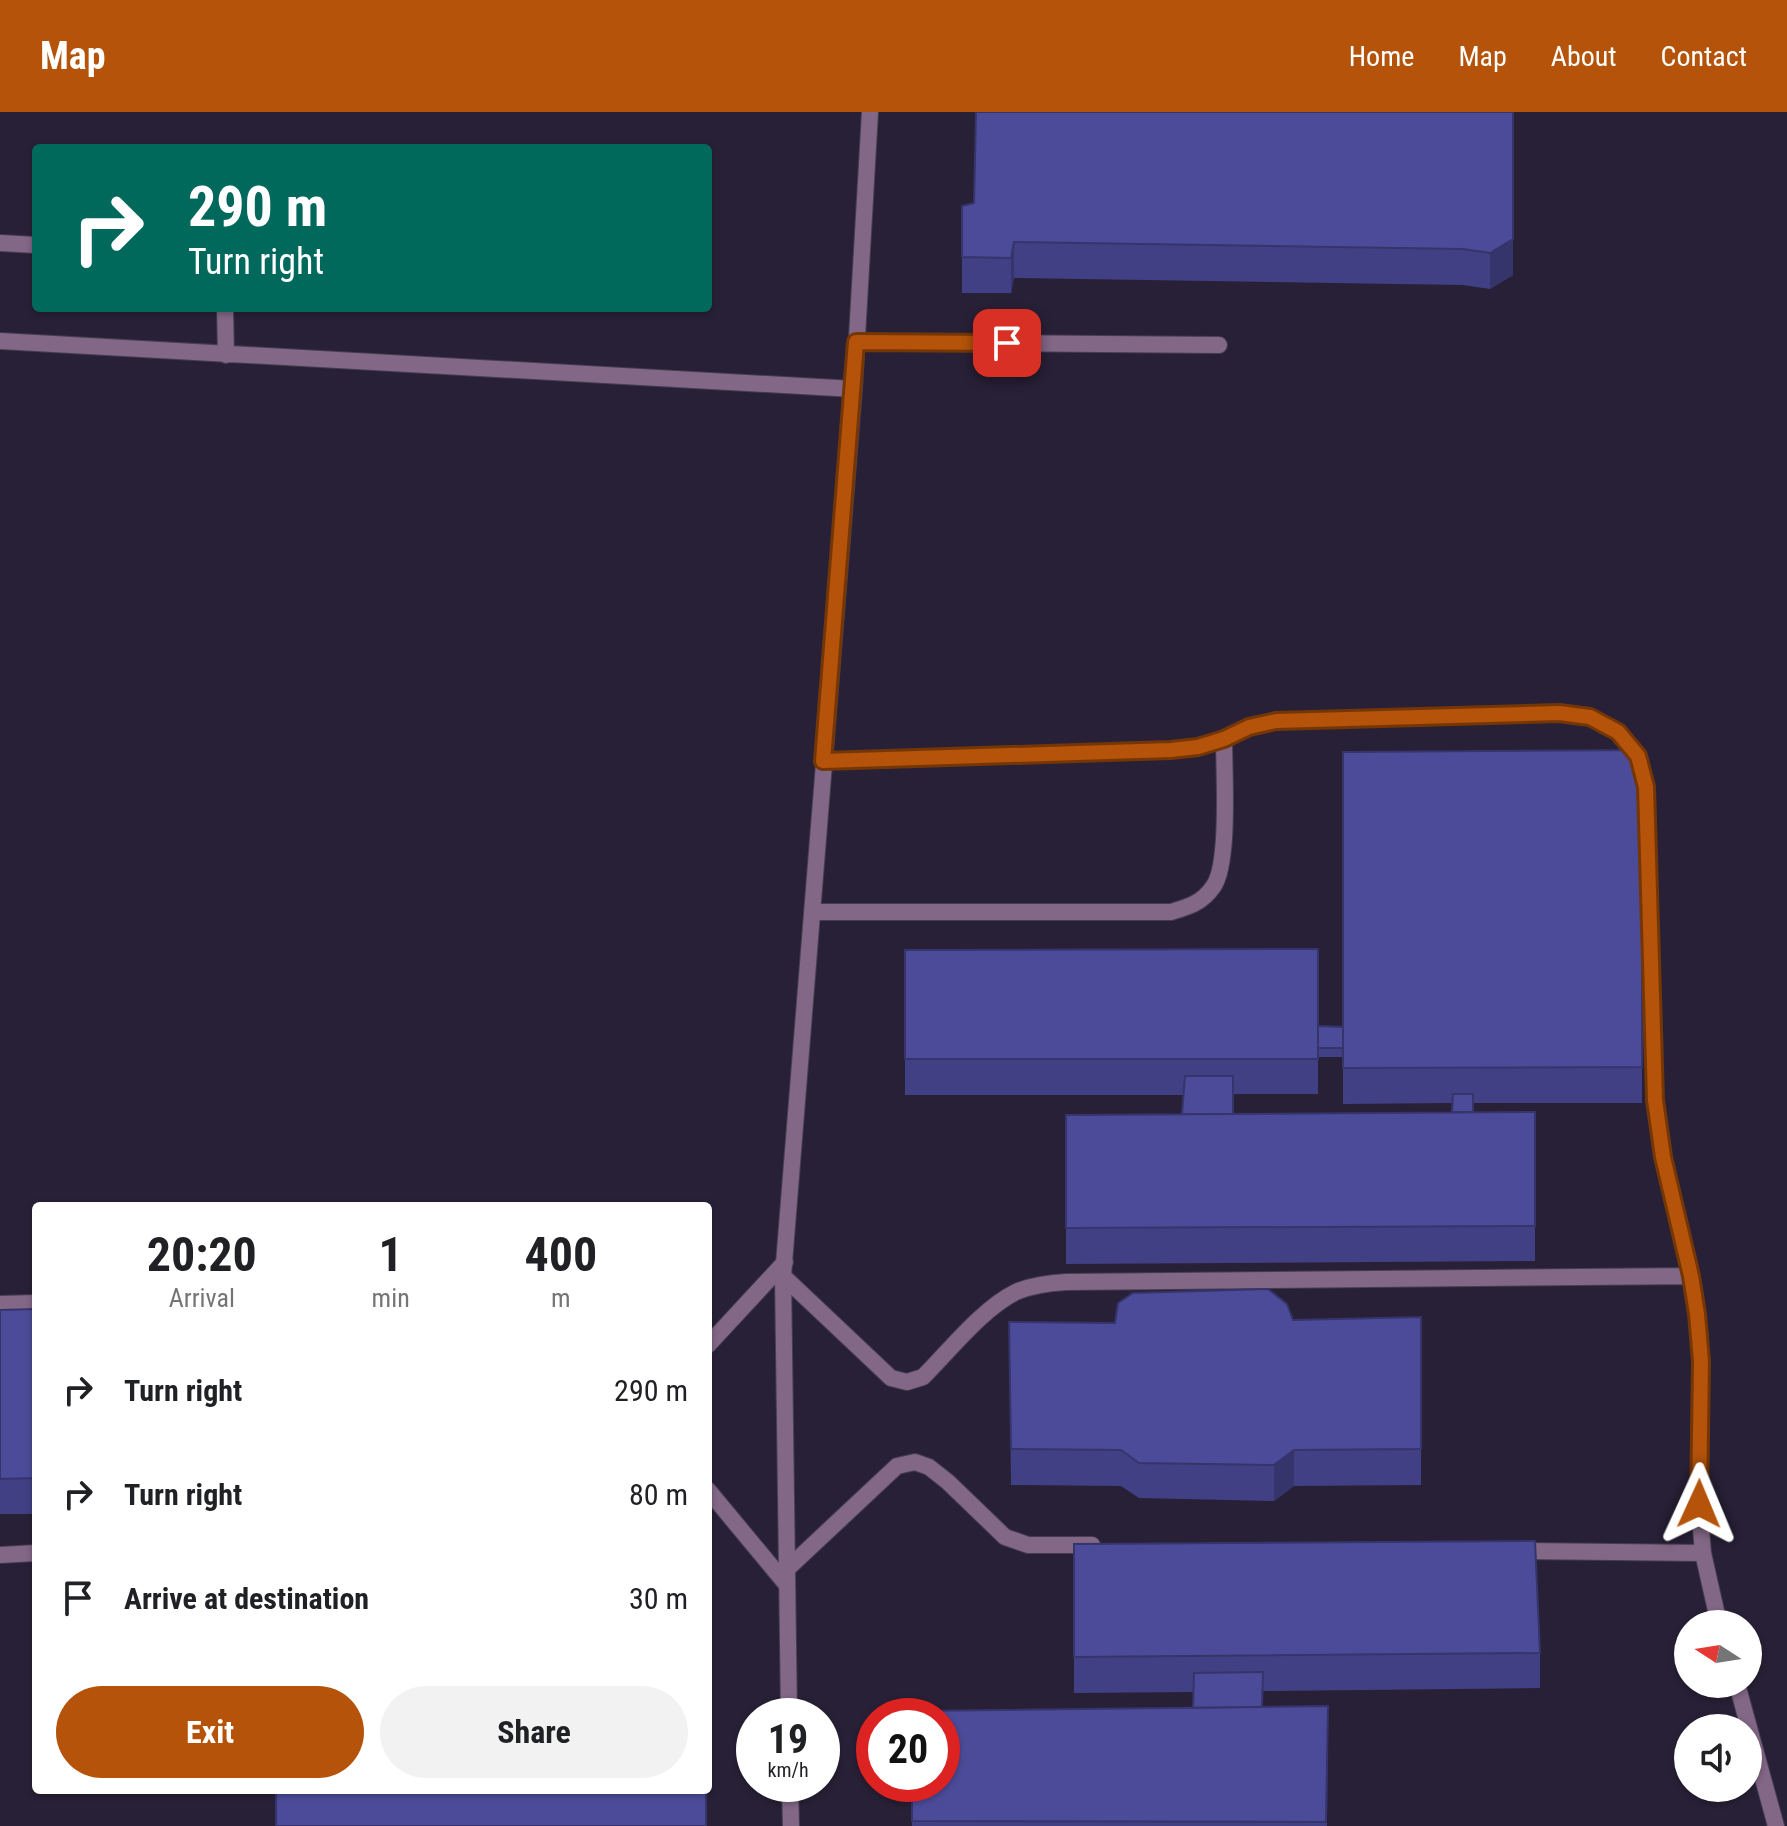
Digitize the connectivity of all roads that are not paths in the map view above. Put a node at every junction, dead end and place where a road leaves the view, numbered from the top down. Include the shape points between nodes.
1 (870, 112) edge
2 (0, 243) edge
3 (32, 245) edge
4 (225, 312) edge
5 (0, 341) edge
6 (856, 342) junction
7 (1219, 345) dead end
8 (226, 355) junction
9 (854, 389) junction
10 (1224, 739) junction
11 (823, 761) junction
12 (812, 912) junction
13 (784, 1269) junction
14 (1691, 1276) junction
15 (32, 1303) edge
16 (0, 1304) edge
17 (712, 1341) edge
18 (712, 1495) edge
19 (1111, 1545) edge
20 (1495, 1550) edge
21 (32, 1553) edge
22 (1703, 1553) junction
23 (0, 1555) edge
24 (785, 1578) junction
25 (1716, 1610) edge
26 (788, 1698) edge
27 (1741, 1698) edge
28 (790, 1802) edge
29 (791, 1826) edge
30 (1776, 1826) edge

1 - 6 lane
2 - 3 lane
4 - 8 lane
5 - 8 lane
6 - 7 lane
6 - 9 lane
8 - 9 lane
9 - 11 lane
10 - 11 lane via 1171,750
10 - 12 lane via 1223,861 1215,886 1196,904 1171,912
10 - 14 lane via 1276,721 1559,713 1590,717 1618,732 1638,756 1646,787 1655,1100
11 - 12 lane
12 - 13 lane
13 - 14 lane via 891,1378 907,1382 923,1377 993,1307 1039,1284
13 - 17 lane
13 - 24 lane
14 - 22 lane via 1701,1361
15 - 16 lane
18 - 24 lane
19 - 24 lane via 1028,1545 1005,1537 948,1482 915,1462 897,1466
20 - 22 lane
21 - 23 lane
22 - 25 lane
24 - 26 lane
27 - 30 lane
28 - 29 lane

